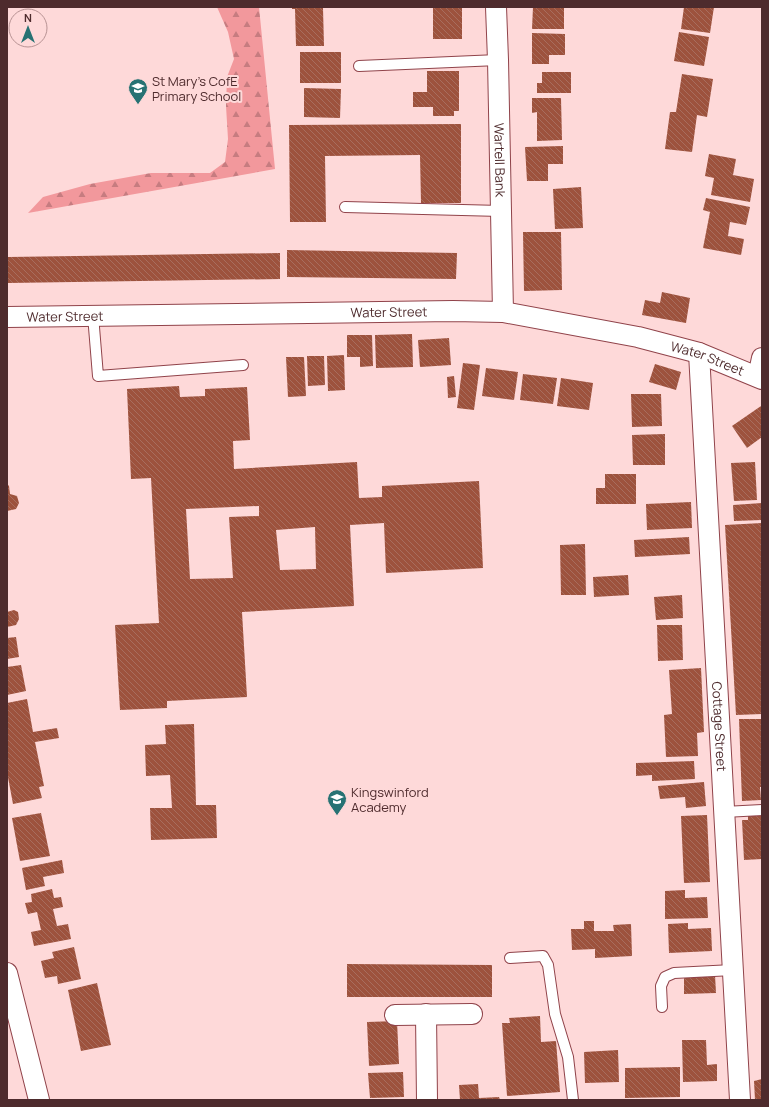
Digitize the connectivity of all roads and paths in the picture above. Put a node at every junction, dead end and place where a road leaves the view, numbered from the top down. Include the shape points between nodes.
1 (496, 7) edge
2 (498, 60) junction
3 (359, 66) dead end
4 (345, 207) dead end
5 (501, 211) junction
6 (503, 312) junction
7 (93, 315) junction
8 (7, 316) edge
9 (699, 353) junction
10 (762, 358) edge
11 (243, 365) dead end
12 (760, 378) edge
13 (762, 810) edge
14 (724, 812) junction
15 (510, 958) dead end
16 (733, 970) junction
17 (7, 973) edge
18 (662, 1007) dead end
19 (426, 1014) junction
20 (472, 1014) dead end
21 (395, 1015) dead end
22 (39, 1100) edge
23 (427, 1100) edge
24 (573, 1100) edge
25 (740, 1100) edge

1 - 2 street, Wartell Bank
2 - 3 lane
2 - 5 street, Wartell Bank
4 - 5 lane
5 - 6 street, Wartell Bank
6 - 7 street, Water Street
6 - 9 street, Water Street via 638,337
7 - 8 street, Water Street
7 - 11 lane via 98,376
9 - 12 street, Water Street
9 - 14 street, Cottage Street
10 - 12 street
13 - 14 lane
14 - 16 street, Cottage Street
15 - 24 lane via 543,956 548,965 555,1014 568,1056
16 - 18 lane via 674,973 665,977 661,986
16 - 25 street, Cottage Street
17 - 22 street
19 - 20 street
19 - 21 street
19 - 23 street

